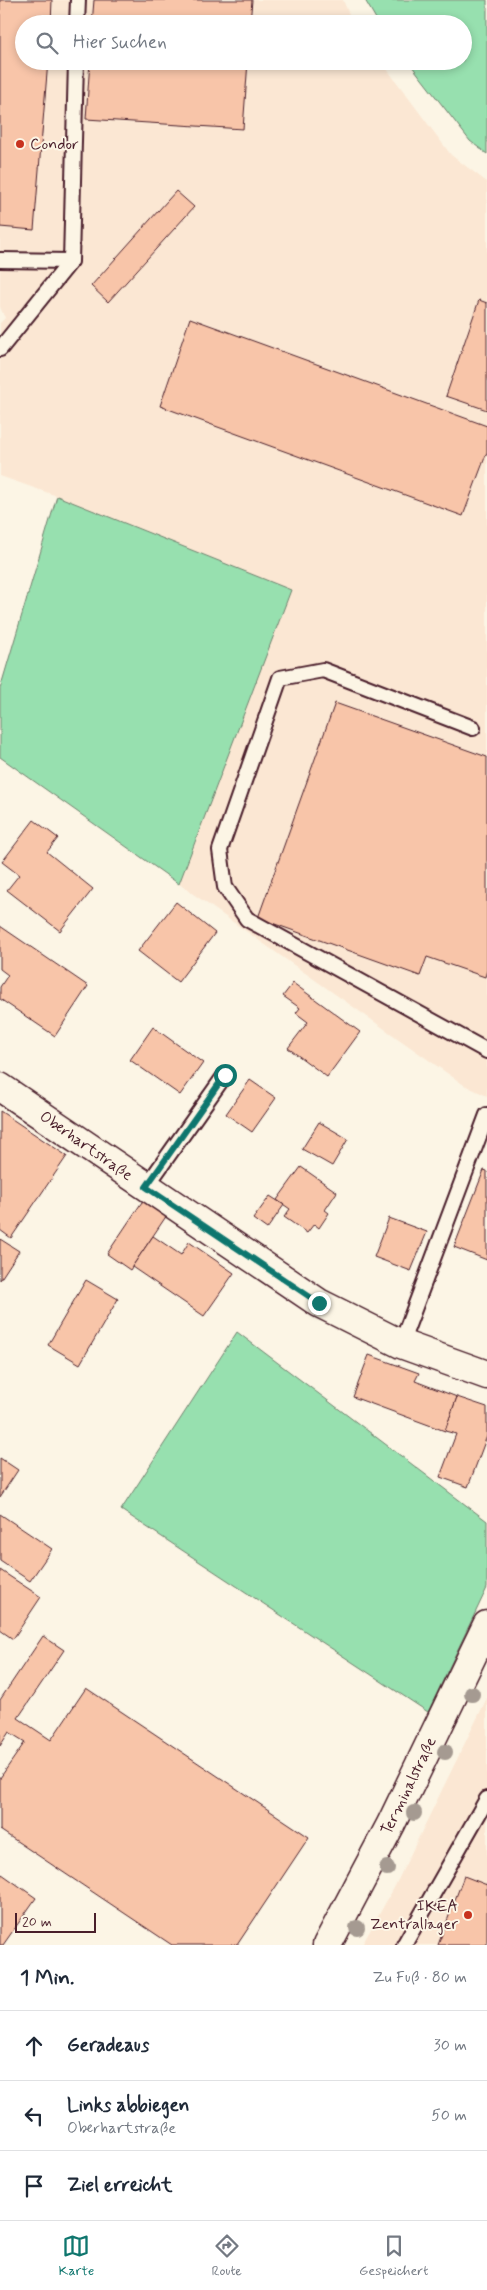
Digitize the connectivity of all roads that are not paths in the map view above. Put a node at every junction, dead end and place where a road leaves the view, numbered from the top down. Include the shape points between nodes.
1 (78, 0) edge
2 (77, 15) edge
3 (76, 70) edge
4 (0, 260) edge
5 (71, 261) junction
6 (0, 349) edge
7 (473, 728) dead end
8 (487, 1051) edge
9 (225, 1075) dead end
10 (0, 1087) edge
11 (487, 1115) edge
12 (146, 1187) junction
13 (401, 1344) junction
14 (487, 1375) edge
15 (487, 1625) edge
16 (487, 1799) edge
17 (327, 1945) edge
18 (404, 1945) edge

1 - 2 lane
3 - 5 lane
4 - 5 lane
5 - 6 lane
7 - 8 lane via 323,670 280,678 220,850 225,887 247,919
9 - 12 lane
10 - 12 street, Oberhartstraße
11 - 13 lane
12 - 13 street, Oberhartstraße via 319,1303
13 - 14 street, Oberhartstraße
15 - 17 street, Terminalstraße via 391,1824
16 - 18 lane

